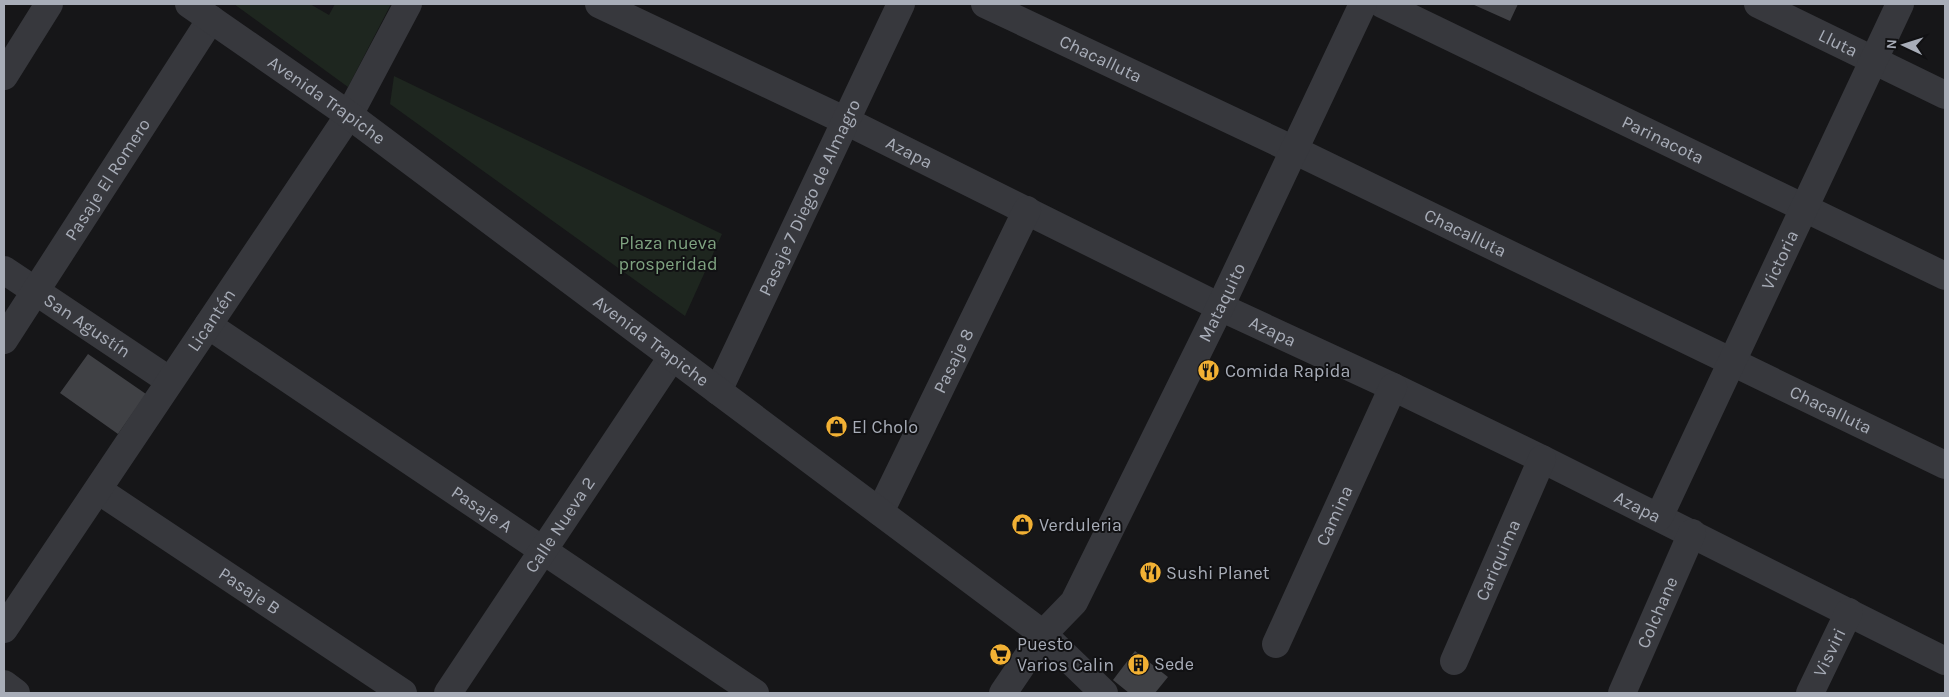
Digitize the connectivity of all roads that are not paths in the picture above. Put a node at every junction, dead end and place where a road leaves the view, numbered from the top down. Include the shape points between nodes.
1 (49, 4) edge
2 (189, 4) edge
3 (408, 4) edge
4 (599, 4) edge
5 (901, 4) edge
6 (986, 4) edge
7 (1363, 4) edge
8 (1382, 4) edge
9 (1758, 4) edge
10 (1900, 4) edge
11 (211, 19) junction
12 (1873, 60) junction
13 (4, 76) edge
14 (1945, 95) edge
15 (349, 115) junction
16 (846, 120) junction
17 (1294, 150) junction
18 (1804, 208) junction
19 (1027, 210) junction
20 (4, 270) edge
21 (1945, 276) edge
22 (35, 291) junction
23 (1220, 307) junction
24 (208, 325) junction
25 (4, 340) edge
26 (672, 357) junction
27 (1732, 362) junction
28 (170, 381) junction
29 (1393, 387) junction
30 (718, 391) junction
31 (1542, 459) junction
32 (1945, 465) edge
33 (98, 490) junction
34 (880, 512) junction
35 (1659, 517) junction
36 (1692, 533) junction
37 (543, 550) junction
38 (1849, 612) junction
39 (4, 629) edge
40 (1043, 634) junction
41 (1276, 644) dead end
42 (1454, 661) dead end
43 (1945, 661) edge
44 (4, 684) edge
45 (16, 693) edge
46 (403, 693) edge
47 (448, 693) edge
48 (755, 693) edge
49 (1003, 693) edge
50 (1104, 693) edge
51 (1622, 693) edge
52 (1810, 693) edge

1 - 13 street
2 - 11 street, Avenida Trapiche
3 - 15 street, Licantén
4 - 16 street, Azapa
5 - 16 street, Pasaje 7 Diego de Almagro
6 - 17 street, Chacalluta
7 - 17 street, Mataquito
8 - 18 street, Parinacota
9 - 12 street, Lluta
10 - 12 street, Victoria
11 - 15 street, Avenida Trapiche
11 - 22 street, Pasaje El Romero
12 - 14 street, Lluta
12 - 18 street, Victoria
15 - 24 street, Licantén
15 - 26 street, Avenida Trapiche
16 - 19 street, Azapa
16 - 30 street, Pasaje 7 Diego de Almagro
17 - 23 street, Mataquito
17 - 27 street, Chacalluta
18 - 21 street, Parinacota
18 - 27 street, Victoria
19 - 23 street, Azapa
19 - 34 street, Pasaje 8
20 - 22 street, San Agustín
22 - 25 street, Pasaje El Romero
22 - 28 street, San Agustín
23 - 29 street, Azapa
23 - 40 street, Mataquito via 1074,602
24 - 28 street, Licantén
24 - 37 street, Pasaje A
26 - 30 street, Avenida Trapiche
26 - 37 street, Calle Nueva 2
27 - 32 street, Chacalluta
27 - 35 street, Victoria
28 - 33 street, Licantén
29 - 31 street, Azapa
29 - 41 street, Camina
30 - 34 street, Avenida Trapiche
31 - 35 street, Azapa
31 - 42 street, Cariquima
33 - 39 street, Licantén
33 - 46 street, Pasaje B
34 - 40 street, Avenida Trapiche
35 - 36 street, Azapa
36 - 38 street, Azapa
36 - 51 street, Colchane
37 - 47 street, Calle Nueva 2
37 - 48 street, Pasaje A
38 - 43 street, Azapa
38 - 52 street, Visviri
40 - 49 street, Mataquito
40 - 50 street, Avenida Trapiche
44 - 45 street

